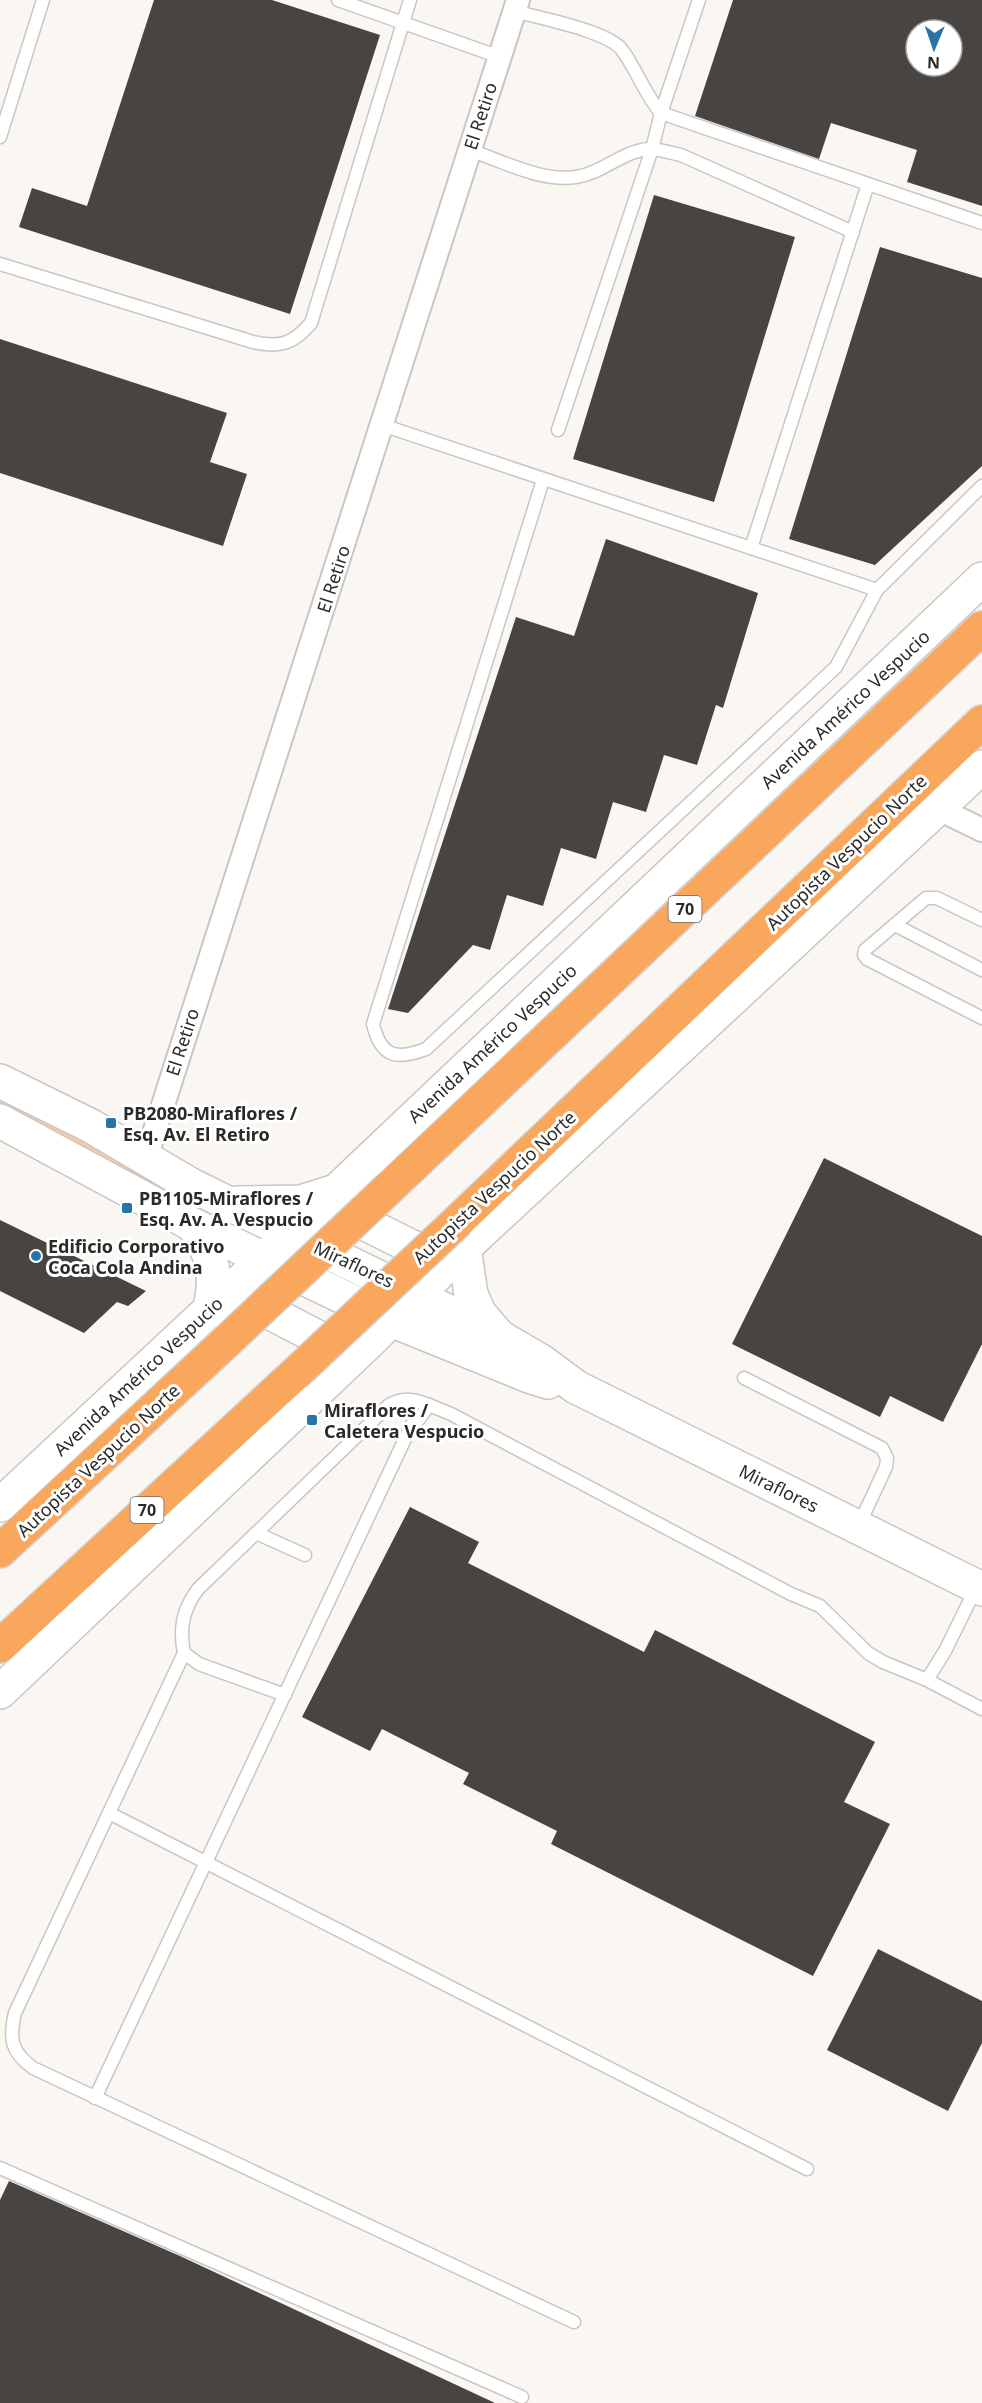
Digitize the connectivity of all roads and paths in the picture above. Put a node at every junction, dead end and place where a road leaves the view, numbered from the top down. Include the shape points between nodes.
1 (42, 0) edge
2 (338, 0) edge
3 (410, 0) edge
4 (699, 0) edge
5 (516, 6) edge
6 (403, 23) junction
7 (500, 57) junction
8 (661, 113) junction
9 (0, 137) edge
10 (652, 149) junction
11 (469, 150) junction
12 (868, 184) junction
13 (982, 223) edge
14 (853, 231) junction
15 (0, 264) edge
16 (382, 425) junction
17 (558, 430) dead end
18 (543, 480) junction
19 (982, 486) edge
20 (751, 548) junction
21 (982, 579) edge
22 (877, 590) junction
23 (982, 628) edge
24 (982, 722) edge
25 (982, 767) edge
26 (937, 808) junction
27 (982, 830) edge
28 (982, 920) edge
29 (895, 925) junction
30 (982, 970) edge
31 (982, 1018) edge
32 (0, 1081) edge
33 (0, 1121) edge
34 (146, 1158) junction
35 (336, 1191) junction
36 (226, 1203) junction
37 (193, 1225) junction
38 (291, 1234) junction
39 (461, 1234) junction
40 (264, 1259) junction
41 (416, 1294) junction
42 (208, 1311) junction
43 (391, 1320) junction
44 (498, 1336) junction
45 (340, 1369) junction
46 (744, 1378) dead end
47 (576, 1387) junction
48 (429, 1404) junction
49 (0, 1505) edge
50 (858, 1527) junction
51 (256, 1533) junction
52 (0, 1551) edge
53 (305, 1555) dead end
54 (979, 1588) edge
55 (0, 1646) edge
56 (184, 1653) junction
57 (927, 1680) junction
58 (0, 1692) edge
59 (285, 1695) junction
60 (982, 1708) edge
61 (109, 1813) junction
62 (206, 1862) junction
63 (96, 2098) junction
64 (0, 2168) edge
65 (807, 2169) dead end
66 (574, 2322) dead end
67 (522, 2397) dead end

1 - 9 lane
2 - 6 lane
3 - 6 lane
4 - 8 lane
5 - 7 street, El Retiro
5 - 8 lane via 608,38 621,49
6 - 7 lane
6 - 15 lane via 311,323 300,336 286,343 253,342
7 - 11 street, El Retiro
8 - 10 lane
8 - 12 lane
10 - 11 lane via 624,156 587,174 565,177 535,174
10 - 14 lane via 681,155
10 - 17 lane
11 - 16 street, El Retiro
12 - 13 lane
12 - 14 lane
14 - 20 lane
16 - 18 lane
16 - 34 street, El Retiro
18 - 20 lane
18 - 22 lane via 373,1024 377,1040 390,1053 405,1057 426,1049 836,668
19 - 22 lane
20 - 22 lane
21 - 35 main road, Avenida Américo Vespucio
23 - 52 highway, Autopista Vespucio Norte / 70, bridge
24 - 39 highway, Autopista Vespucio Norte / 70
25 - 26 main road
26 - 27 street
26 - 39 main road
28 - 29 lane via 932,897
29 - 30 lane
29 - 31 lane via 865,950 867,959
32 - 34 main road, Miraflores
33 - 37 main road, Miraflores
34 - 36 main road, Miraflores
35 - 36 main road via 301,1202
35 - 38 main road, Avenida Américo Vespucio
35 - 39 main road via 362,1222 412,1247 436,1253
36 - 38 main road, Miraflores
37 - 40 main road, Miraflores
37 - 42 main road via 204,1239 213,1265 213,1295
38 - 40 main road, Avenida Américo Vespucio
38 - 41 main road, Miraflores
39 - 41 main road
39 - 44 main road via 471,1294 479,1313
39 - 55 highway, Autopista Vespucio Norte / 70, bridge via 295,1374
40 - 42 main road, Avenida Américo Vespucio
40 - 43 main road, Miraflores
41 - 43 main road
41 - 44 main road, Miraflores
42 - 45 main road via 239,1307 271,1313 319,1338 333,1353
42 - 49 main road, Avenida Américo Vespucio
43 - 45 main road
43 - 47 main road, Miraflores via 529,1376
44 - 47 main road, Miraflores
45 - 58 main road
46 - 50 lane via 882,1448 886,1467
47 - 50 main road, Miraflores
48 - 51 lane via 401,1399 389,1405
48 - 57 lane via 820,1606 868,1653
48 - 59 lane via 412,1424
50 - 54 main road, Miraflores
51 - 53 lane
51 - 56 lane via 189,1600 180,1636
54 - 57 lane
56 - 59 lane via 199,1664
56 - 61 lane
57 - 60 lane
59 - 62 lane
61 - 62 lane
61 - 63 lane via 15,2013 11,2040 22,2060 33,2068
62 - 63 lane
62 - 65 lane
63 - 66 lane
64 - 67 lane

